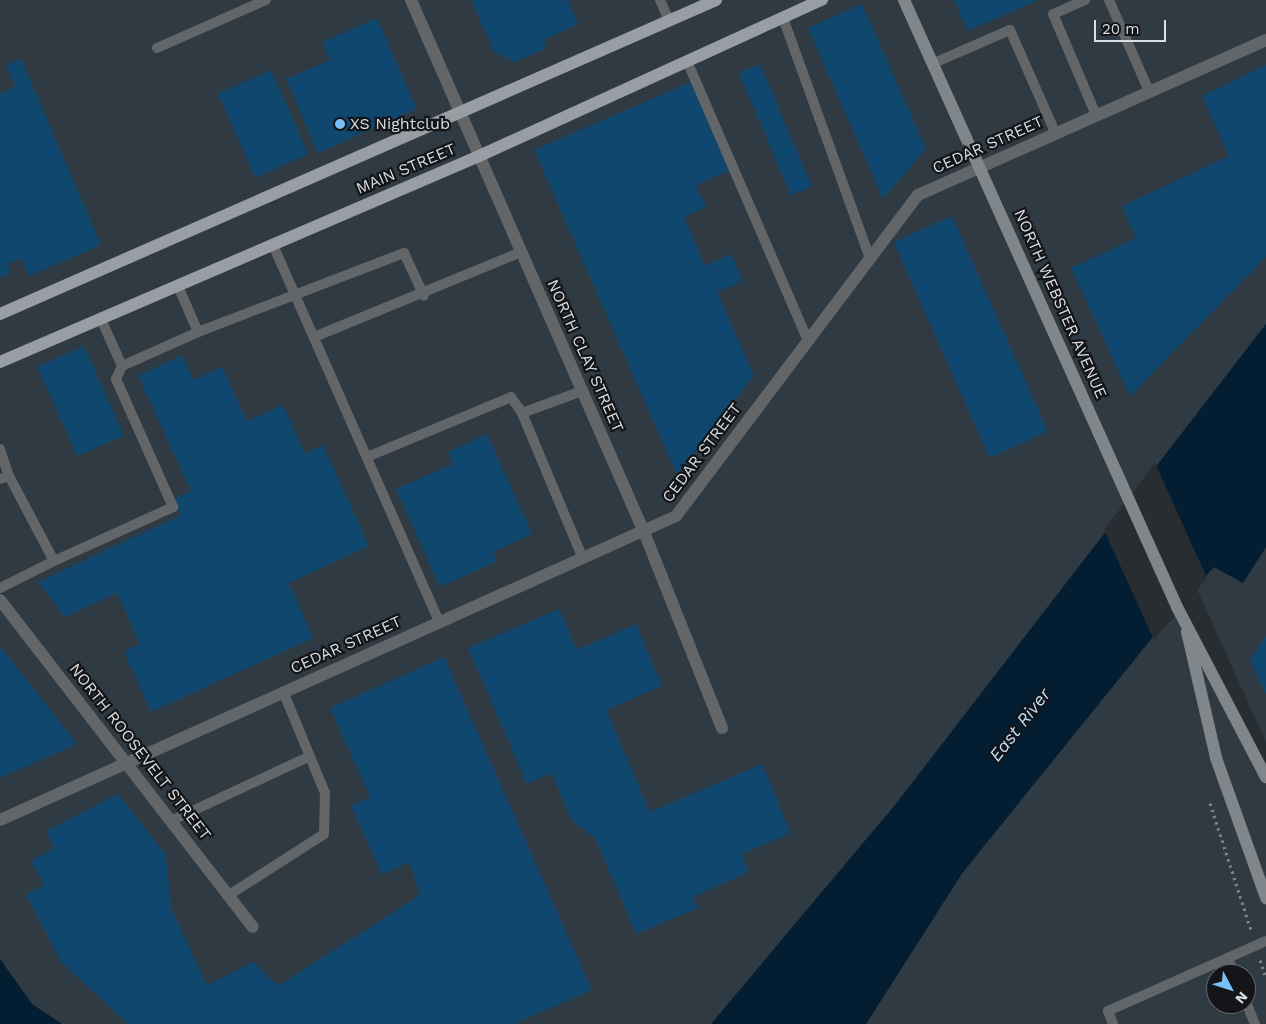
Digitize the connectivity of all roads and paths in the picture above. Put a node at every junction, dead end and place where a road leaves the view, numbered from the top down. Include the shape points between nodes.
1 (266, 0) edge
2 (411, 0) edge
3 (660, 0) edge
4 (716, 0) edge
5 (822, 0) edge
6 (904, 0) edge
7 (1085, 0) edge
8 (1109, 0) edge
9 (783, 18) junction
10 (669, 20) junction
11 (1266, 40) edge
12 (158, 48) dead end
13 (686, 61) junction
14 (934, 63) junction
15 (1149, 91) junction
16 (461, 115) junction
17 (1096, 115) junction
18 (1055, 132) junction
19 (479, 156) junction
20 (979, 166) junction
21 (273, 244) junction
22 (521, 252) junction
23 (870, 258) junction
24 (178, 286) junction
25 (424, 296) junction
26 (296, 298) junction
27 (0, 314) edge
28 (101, 319) junction
29 (198, 332) junction
30 (314, 337) junction
31 (808, 341) junction
32 (0, 362) edge
33 (122, 366) junction
34 (582, 391) junction
35 (522, 413) junction
36 (0, 449) edge
37 (367, 457) junction
38 (4, 477) edge
39 (644, 532) junction
40 (583, 559) junction
41 (54, 561) junction
42 (0, 588) edge
43 (0, 600) edge
44 (439, 622) junction
45 (1185, 622) junction
46 (283, 691) junction
47 (722, 728) dead end
48 (310, 756) junction
49 (127, 759) junction
50 (1266, 777) edge
51 (1208, 795) dead end
52 (0, 820) edge
53 (173, 820) junction
54 (229, 895) junction
55 (1266, 898) edge
56 (253, 927) dead end
57 (1266, 941) edge
58 (1256, 946) junction
59 (1228, 958) junction
60 (1230, 964) edge
61 (1266, 977) edge
62 (1113, 1024) edge

1 - 12 lane
2 - 16 street, NORTH CLAY STREET
3 - 10 lane
4 - 10 main road, MAIN STREET
5 - 9 main road, MAIN STREET
6 - 14 main road, NORTH WEBSTER AVENUE
7 - 17 lane via 1054,14
8 - 15 lane
9 - 13 main road, MAIN STREET
9 - 23 lane
10 - 16 main road, MAIN STREET
11 - 15 street, CEDAR STREET
13 - 19 main road, MAIN STREET
13 - 31 lane
14 - 18 lane via 1010,30
14 - 20 main road, NORTH WEBSTER AVENUE
15 - 17 street, CEDAR STREET
16 - 19 street, NORTH CLAY STREET
16 - 27 main road, MAIN STREET
17 - 18 street, CEDAR STREET
18 - 20 street, CEDAR STREET
19 - 21 main road, MAIN STREET
19 - 22 street, NORTH CLAY STREET
20 - 23 street, CEDAR STREET via 918,196
20 - 45 main road, NORTH WEBSTER AVENUE
21 - 24 main road, MAIN STREET
21 - 26 lane
22 - 25 lane
22 - 34 street, NORTH CLAY STREET
23 - 31 street, CEDAR STREET
24 - 28 main road, MAIN STREET
24 - 29 lane
25 - 26 lane via 404,254
25 - 30 lane
26 - 29 lane
26 - 30 lane
28 - 32 main road, MAIN STREET
28 - 33 lane
29 - 33 lane
30 - 37 lane
31 - 39 street, CEDAR STREET via 676,516
33 - 41 lane via 116,379 172,507
34 - 35 lane
34 - 39 street, NORTH CLAY STREET
35 - 37 lane via 511,397
35 - 40 lane
36 - 38 lane
37 - 44 lane
38 - 41 lane
39 - 40 street, CEDAR STREET
39 - 47 street, NORTH CLAY STREET
40 - 44 street, CEDAR STREET
41 - 42 lane
43 - 49 street, NORTH ROOSEVELT STREET
44 - 46 street, CEDAR STREET
45 - 50 main road, NORTH WEBSTER AVENUE
45 - 55 main road, NORTH WEBSTER AVENUE via 1202,708
46 - 48 lane
46 - 49 street, CEDAR STREET
48 - 53 lane
48 - 54 lane via 324,793 324,834
49 - 52 street, CEDAR STREET
49 - 53 street, NORTH ROOSEVELT STREET
51 - 58 path
53 - 54 street, NORTH ROOSEVELT STREET
54 - 56 street, NORTH ROOSEVELT STREET
57 - 58 lane
58 - 59 lane
58 - 61 path
59 - 60 lane
59 - 62 lane via 1108,1012

